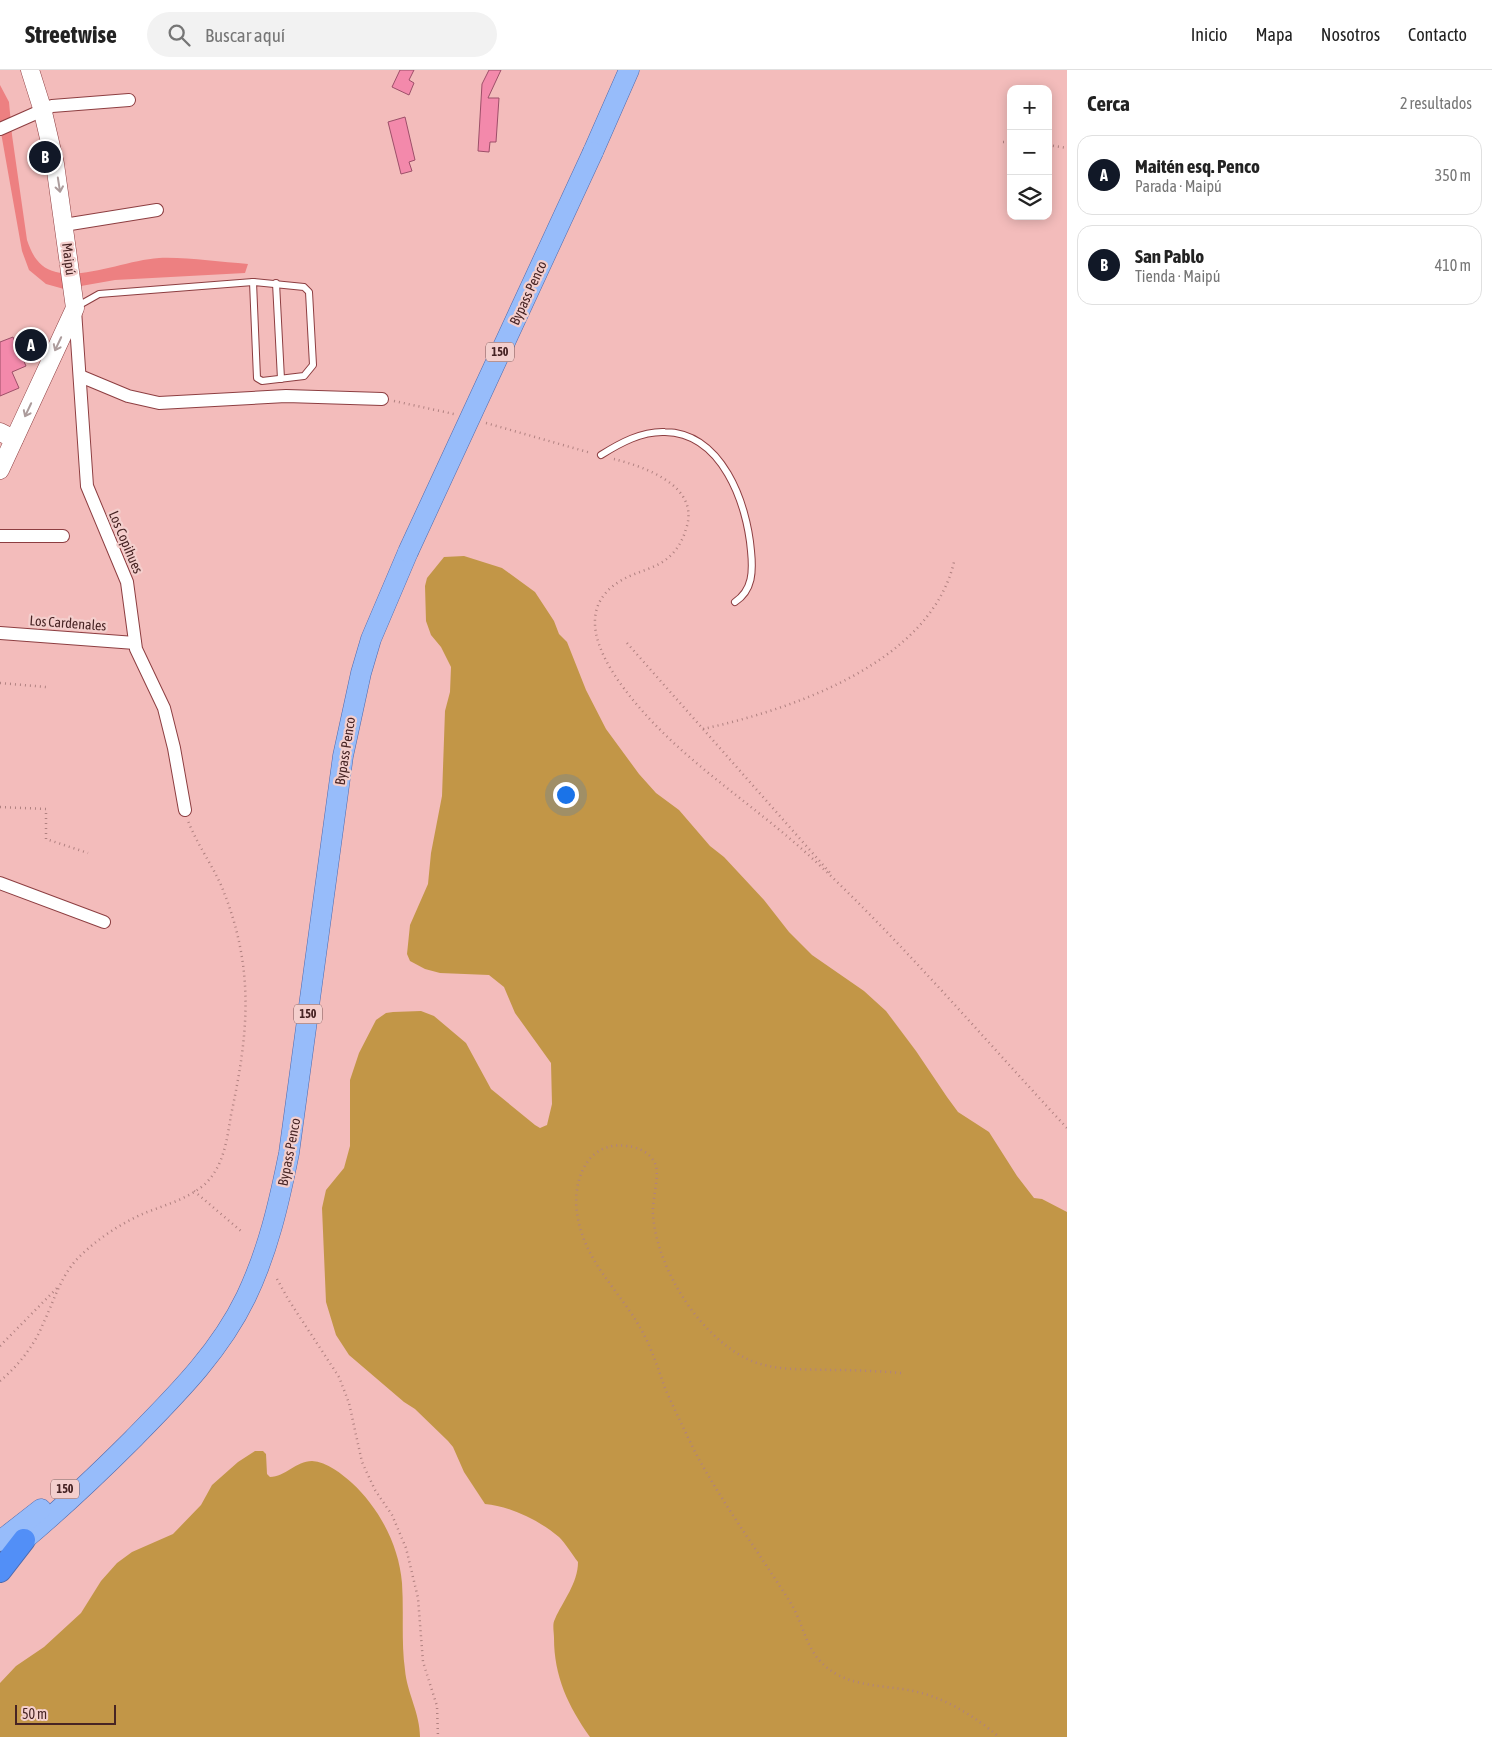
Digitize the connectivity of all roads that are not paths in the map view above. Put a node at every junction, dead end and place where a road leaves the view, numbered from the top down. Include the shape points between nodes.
1 (30, 70) edge
2 (629, 70) edge
3 (129, 100) dead end
4 (42, 108) junction
5 (0, 129) edge
6 (157, 210) dead end
7 (64, 225) junction
8 (253, 282) junction
9 (276, 283) junction
10 (74, 301) junction
11 (80, 376) junction
12 (281, 379) junction
13 (382, 399) road end
14 (7, 436) edge
15 (601, 455) road end
16 (0, 470) edge
17 (0, 536) edge
18 (63, 536) dead end
19 (736, 602) dead end
20 (0, 633) edge
21 (135, 643) junction
22 (185, 810) road end
23 (0, 883) edge
24 (104, 922) dead end
25 (132, 1440) junction
26 (24, 1540) junction
27 (0, 1542) edge
28 (0, 1561) edge
29 (0, 1571) edge

1 - 4 main road, Maipú
2 - 25 main road, Bypass Penco / 150, bridge via 371,639 352,709 342,764 296,1116 270,1236 249,1291 225,1333 190,1379
3 - 4 street
4 - 5 street
4 -> 7 main road, Maipú
6 - 7 street
7 - 10 main road, Maipú
8 - 9 lane
8 - 10 lane via 99,294
8 - 12 lane via 257,378 262,381
9 - 12 lane
9 - 12 lane via 304,288 309,292 312,365 304,376
10 - 11 street, Los Copihues
10 -> 14 main road
11 - 13 street via 128,396 158,403 286,396
11 - 21 street, Los Copihues via 87,486 127,582
14 - 16 main road
15 - 19 lane via 626,441 664,432 684,436 713,455 736,488 749,529 752,577 748,590
17 - 18 street
20 - 21 street, Los Cardenales
21 - 22 street, Los Copihues via 138,656 164,708
23 - 24 street
25 - 26 main road, Bypass Penco / 150
25 - 27 main road, Bypass Penco / 150
26 - 28 highway
26 - 29 highway

